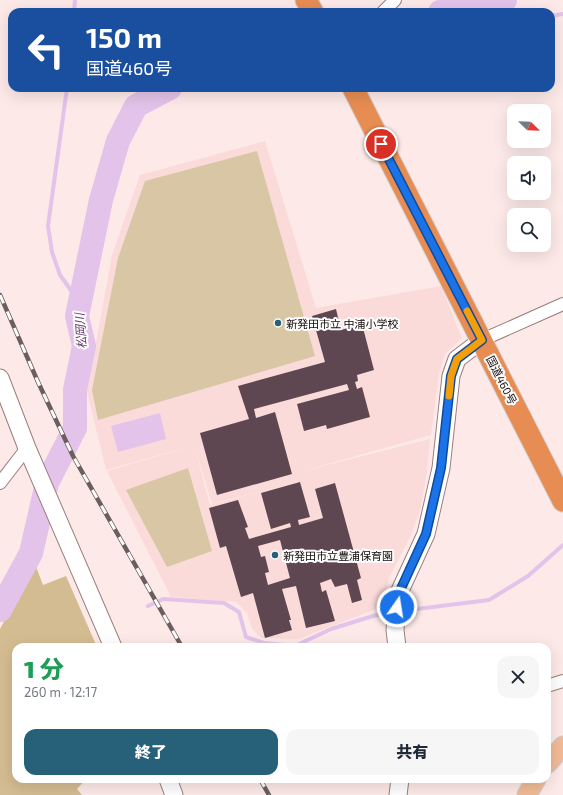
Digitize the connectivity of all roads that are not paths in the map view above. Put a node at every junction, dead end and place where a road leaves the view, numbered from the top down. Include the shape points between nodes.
1 (395, 0) edge
2 (387, 8) edge
3 (355, 92) edge
4 (563, 304) edge
5 (482, 340) junction
6 (0, 378) edge
7 (27, 448) junction
8 (0, 483) edge
9 (563, 501) edge
10 (111, 643) edge
11 (397, 643) edge
12 (563, 681) edge
13 (551, 685) edge
14 (563, 746) edge
15 (551, 760) edge
16 (170, 783) edge
17 (400, 783) edge
18 (534, 783) edge
19 (174, 795) edge
20 (398, 795) edge
21 (527, 795) edge

1 - 2 street
3 - 5 highway, 国道460号
4 - 5 street
5 - 9 highway, 国道460号
5 - 11 street via 457,359 451,376 441,468 426,534 398,595
6 - 7 street
7 - 8 street
7 - 10 street
12 - 13 street
14 - 15 main road
16 - 19 street
17 - 20 street
18 - 21 main road

